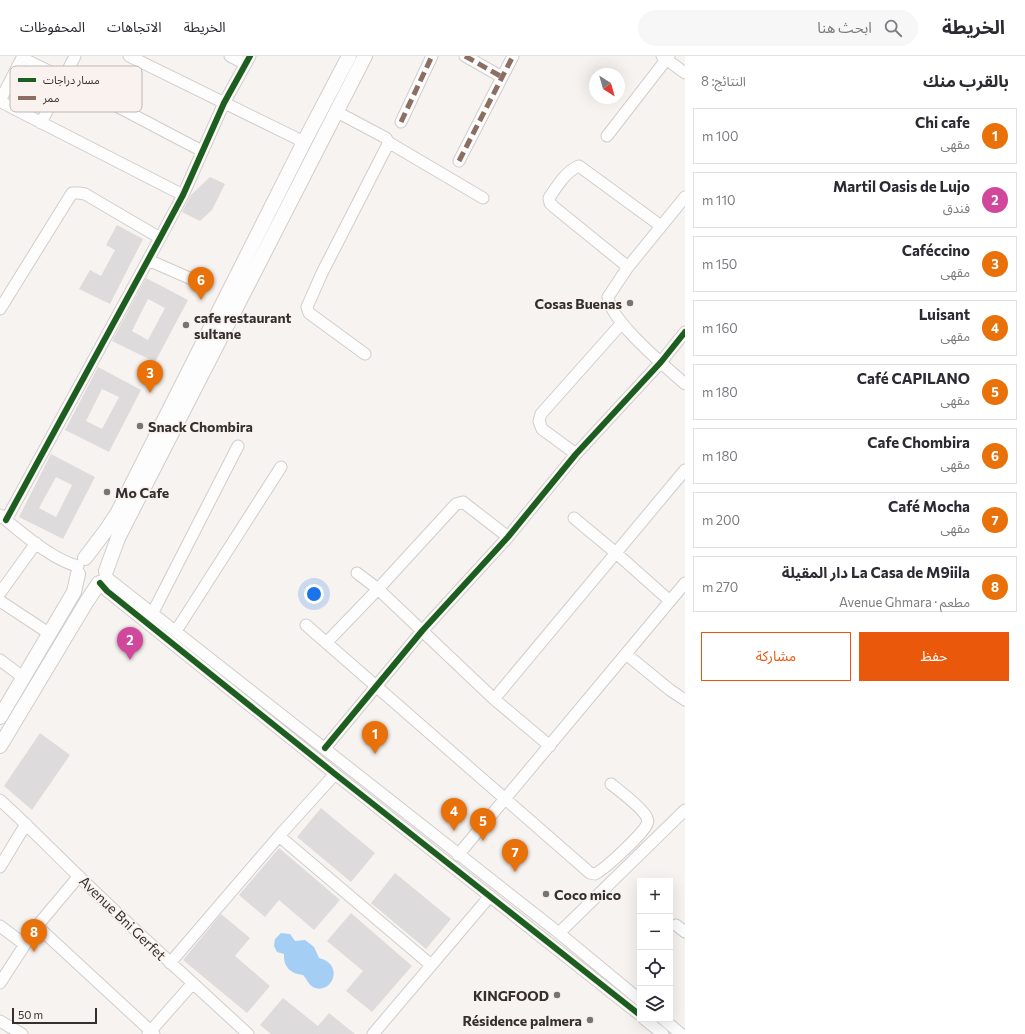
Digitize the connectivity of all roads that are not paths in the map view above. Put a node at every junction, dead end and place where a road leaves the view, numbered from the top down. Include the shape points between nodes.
1 (75, 56) edge
2 (129, 56) edge
3 (230, 56) edge
4 (349, 56) edge
5 (365, 56) edge
6 (432, 56) edge
7 (466, 56) edge
8 (513, 56) edge
9 (23, 57) edge
10 (666, 57) edge
11 (247, 60) edge
12 (18, 66) edge
13 (40, 66) edge
14 (70, 66) edge
15 (685, 73) edge
16 (502, 77) junction
17 (10, 82) edge
18 (224, 103) junction
19 (1, 105) edge
20 (17, 112) edge
21 (47, 112) edge
22 (127, 112) edge
23 (337, 112) junction
24 (401, 122) dead end
25 (42, 123) junction
26 (607, 136) dead end
27 (304, 142) junction
28 (388, 142) junction
29 (202, 152) junction
30 (459, 161) dead end
31 (183, 195) junction
32 (685, 197) edge
33 (482, 198) dead end
34 (661, 226) junction
35 (160, 238) junction
36 (148, 260) junction
37 (628, 267) junction
38 (203, 284) dead end
39 (0, 309) edge
40 (621, 324) junction
41 (685, 332) edge
42 (365, 354) dead end
43 (661, 362) junction
44 (685, 384) edge
45 (238, 446) dead end
46 (576, 454) junction
47 (281, 467) dead end
48 (685, 470) edge
49 (3, 518) edge
50 (574, 518) dead end
51 (508, 537) junction
52 (36, 543) junction
53 (616, 553) junction
54 (80, 566) junction
55 (357, 573) dead end
56 (102, 578) junction
57 (685, 583) edge
58 (378, 588) junction
59 (0, 593) edge
60 (0, 601) edge
61 (670, 601) junction
62 (152, 614) junction
63 (306, 625) dead end
64 (176, 631) junction
65 (422, 631) junction
66 (50, 634) junction
67 (327, 642) junction
68 (626, 654) junction
69 (0, 660) edge
70 (24, 678) junction
71 (376, 687) junction
72 (494, 699) junction
73 (685, 700) edge
74 (0, 717) edge
75 (0, 746) edge
76 (550, 746) junction
77 (325, 748) junction
78 (335, 774) junction
79 (611, 784) dead end
80 (504, 799) junction
81 (0, 800) edge
82 (685, 810) edge
83 (26, 824) junction
84 (279, 836) junction
85 (458, 854) junction
86 (3, 855) edge
87 (0, 867) edge
88 (79, 876) junction
89 (490, 896) junction
90 (676, 925) dead end
91 (0, 926) edge
92 (37, 926) junction
93 (685, 932) edge
94 (559, 933) junction
95 (24, 944) junction
96 (170, 963) junction
97 (431, 965) junction
98 (0, 983) edge
99 (193, 983) junction
100 (637, 998) edge
101 (637, 1014) edge
102 (0, 1021) edge
103 (648, 1022) edge
104 (666, 1022) edge
105 (151, 1033) edge
106 (22, 1034) edge
107 (248, 1034) edge
108 (373, 1034) edge
109 (663, 1034) edge
110 (681, 1034) edge

1 - 14 street
2 - 18 street
3 - 11 street
4 - 27 main road
5 - 23 main road
6 - 24 street
7 - 16 street
8 - 16 street
9 - 12 street
9 - 13 street
10 - 15 street
10 - 26 street
11 - 18 street
16 - 30 street
17 - 19 street
18 - 27 street
18 - 29 street
20 - 25 street
21 - 25 street
22 - 29 street
23 - 28 street via 386,138
23 - 56 main road via 118,538
25 - 31 street
27 - 54 main road via 117,514
28 - 33 street
28 - 42 street via 306,307 309,314
29 - 31 street
31 - 35 street
32 - 34 street
34 - 37 street
34 - 37 street via 579,166 560,182 549,198 550,203
35 - 36 street
35 - 39 street via 84,194 72,193
36 - 38 street
36 - 49 street
37 - 40 street via 608,297 608,304
40 - 43 street
40 - 46 street via 542,414 539,421 542,429
41 - 43 street
43 - 44 street
43 - 46 street
45 - 62 street
46 - 51 street
47 - 64 street
48 - 53 street
49 - 52 street
50 - 53 street
51 - 58 street via 463,502 456,504
51 - 65 street
52 - 54 street via 64,561
52 - 59 street
53 - 61 street
53 - 72 street
54 - 56 main road via 79,578 86,584 95,585
54 - 56 main road via 94,557 99,559 105,566
54 - 66 main road via 74,592
55 - 58 street
56 - 62 street
56 - 75 main road
56 - 78 street via 107,591
57 - 61 street
58 - 65 street
58 - 67 street
60 - 66 street
61 - 68 street
62 - 64 street
63 - 67 street
64 - 77 street
65 - 71 street
65 - 72 street
66 - 70 main road
67 - 71 street
68 - 73 street
68 - 76 street
69 - 70 street
70 - 74 main road
71 - 77 street
71 - 80 street
72 - 76 street
76 - 80 street
77 - 85 street
78 - 84 street
78 - 89 street
79 - 80 street via 644,812 648,820 642,832 595,874 590,873
80 - 85 street
81 - 83 street, Avenue Bni Gerfet
82 - 94 street
83 - 86 street
83 - 88 street, Avenue Bni Gerfet
84 - 96 street
84 - 97 street
85 - 94 street
86 - 87 street
88 - 92 street
88 - 96 street, Avenue Bni Gerfet
89 - 97 street
89 - 101 street
90 - 93 street
91 - 95 street
92 - 95 street
92 - 105 street
94 - 100 street
95 - 98 street
96 - 99 street, Avenue Bni Gerfet
97 - 108 street
99 - 105 street
99 - 107 street, Avenue Bni Gerfet
102 - 106 street
103 - 109 street
104 - 110 street

